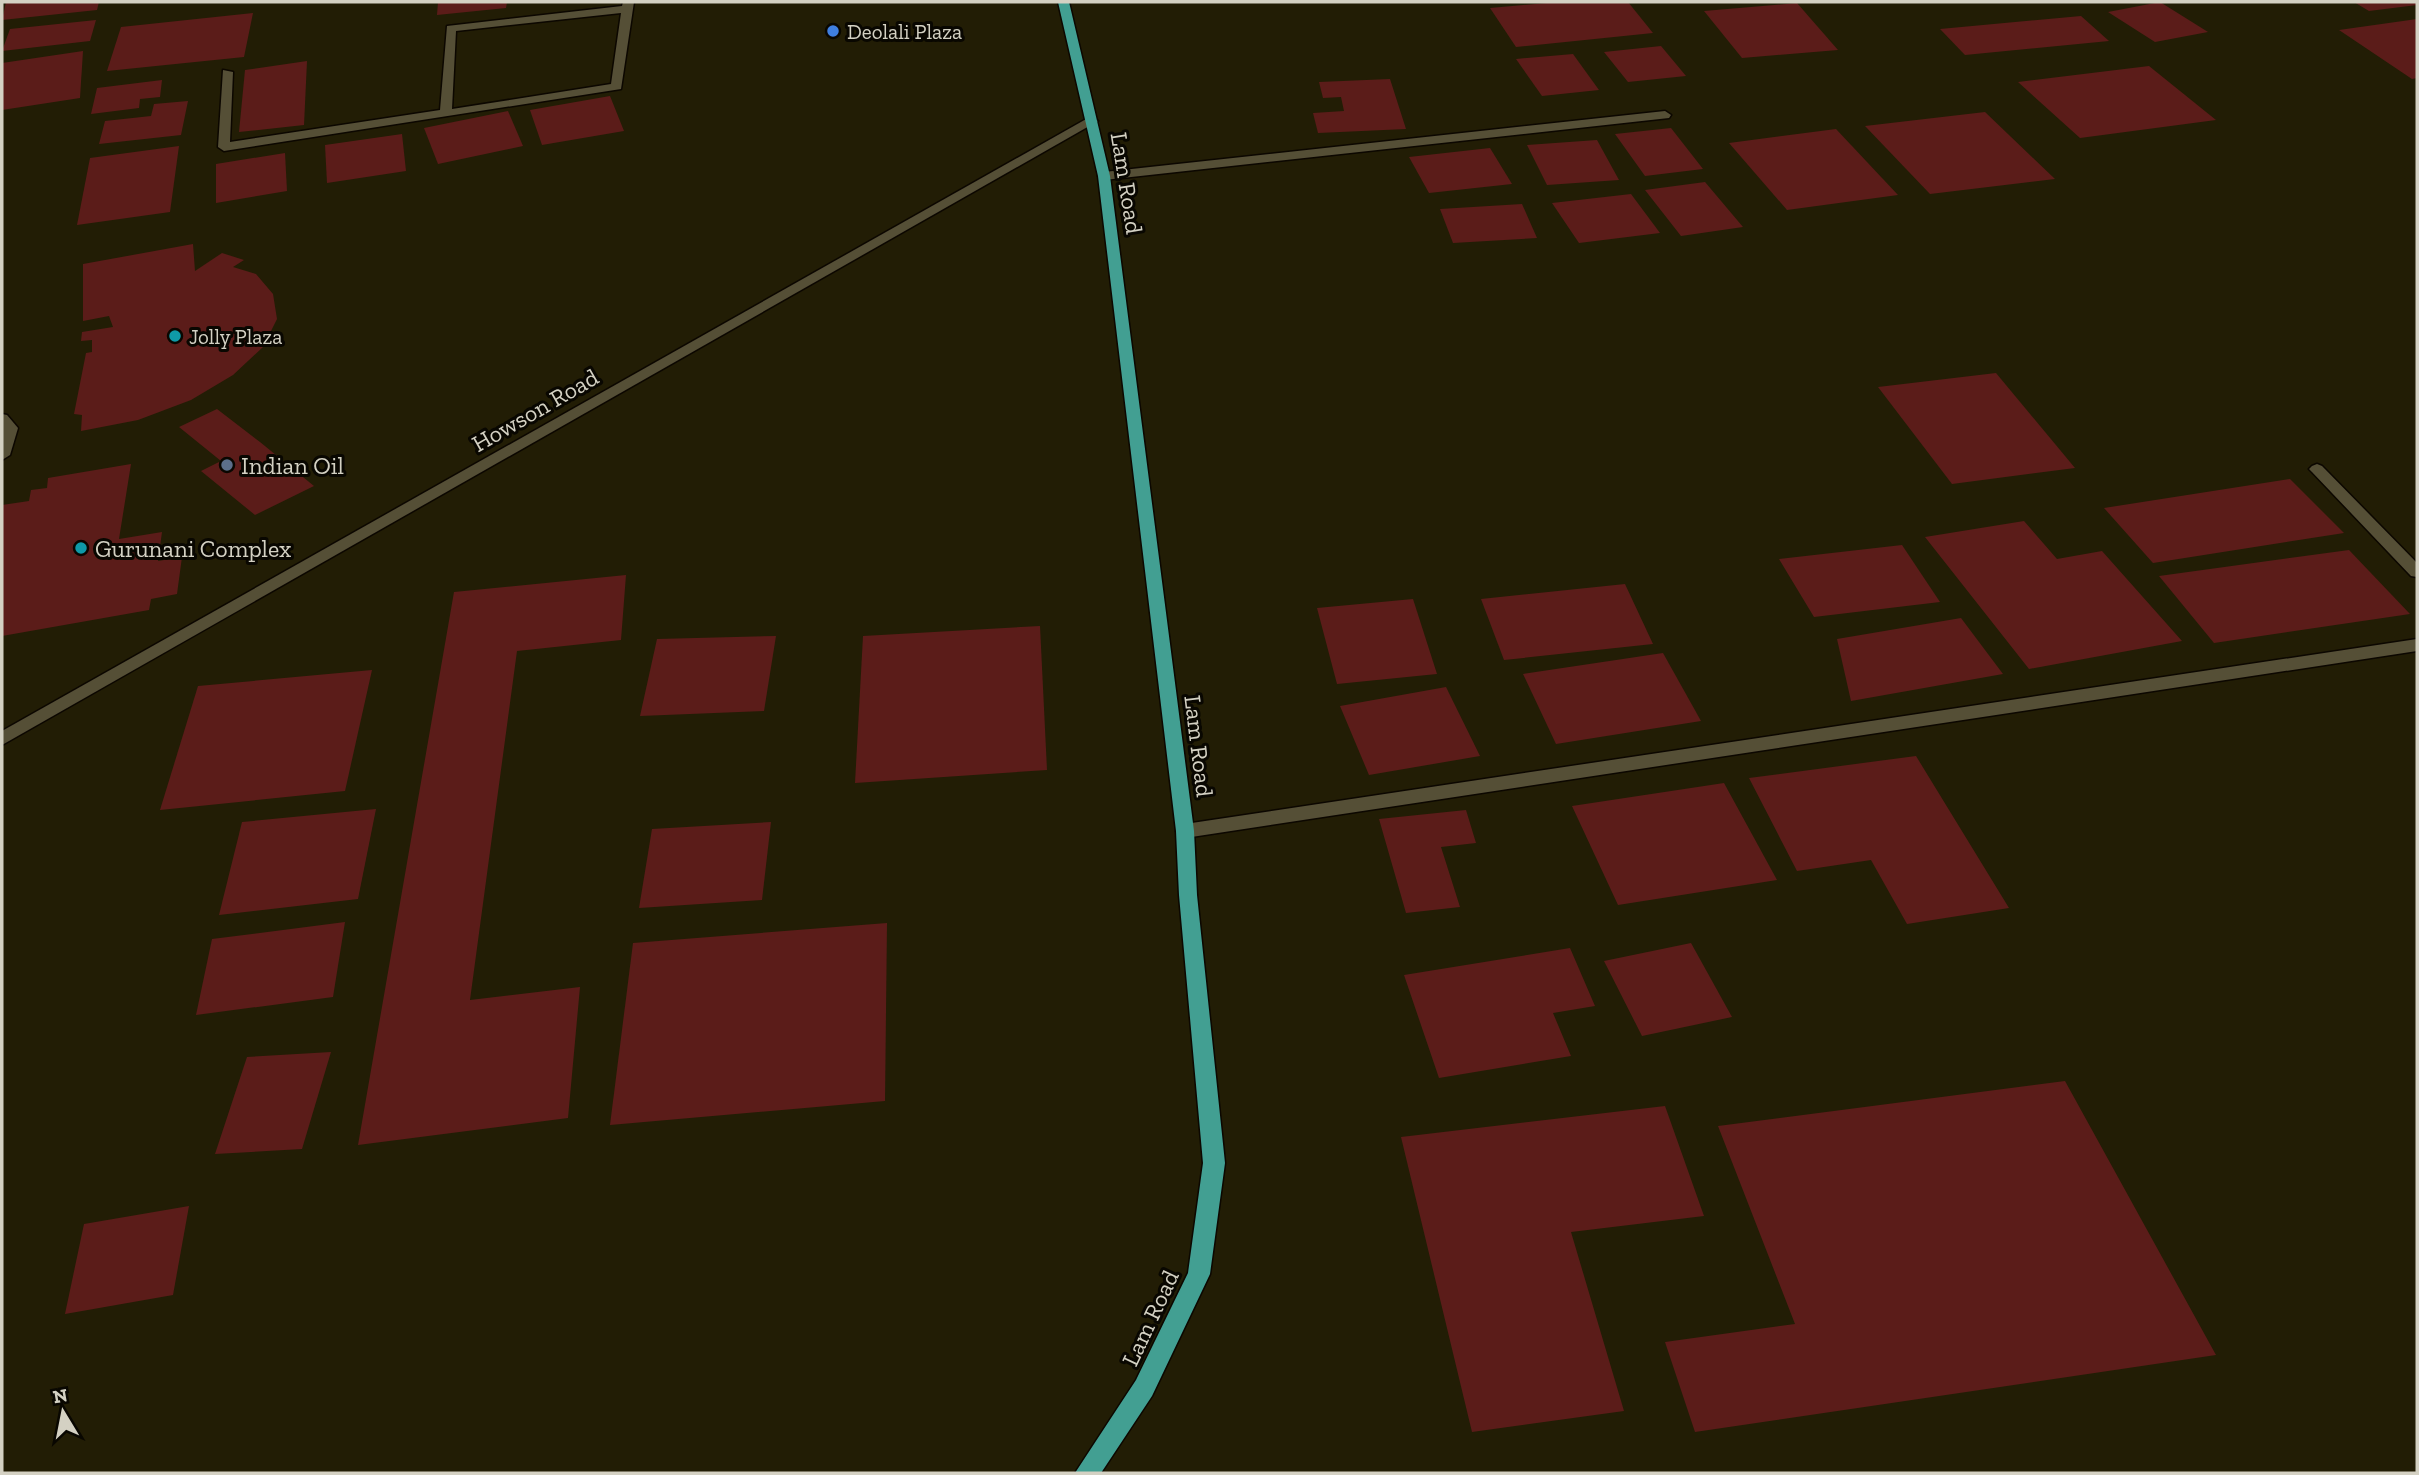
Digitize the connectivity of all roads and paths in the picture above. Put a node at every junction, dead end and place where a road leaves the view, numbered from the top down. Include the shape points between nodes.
1 (1063, 2) edge
2 (627, 5) edge
3 (227, 72) dead end
4 (446, 113) junction
5 (1665, 115) dead end
6 (1092, 121) junction
7 (1104, 176) junction
8 (2, 418) edge
9 (2, 455) edge
10 (2317, 469) dead end
11 (2417, 572) edge
12 (2417, 645) edge
13 (4, 734) edge
14 (1185, 831) junction
15 (1087, 1473) edge

1 - 6 main road, Lam Road
2 - 4 street via 617,87
2 - 4 street via 451,28
3 - 4 street via 224,147
5 - 7 street
6 - 7 main road, Lam Road
6 - 13 street, Howson Road
7 - 14 main road, Lam Road
8 - 9 street via 11,428
10 - 11 street
12 - 14 street
14 - 15 main road, Lam Road via 1214,1163 1199,1274 1144,1388

